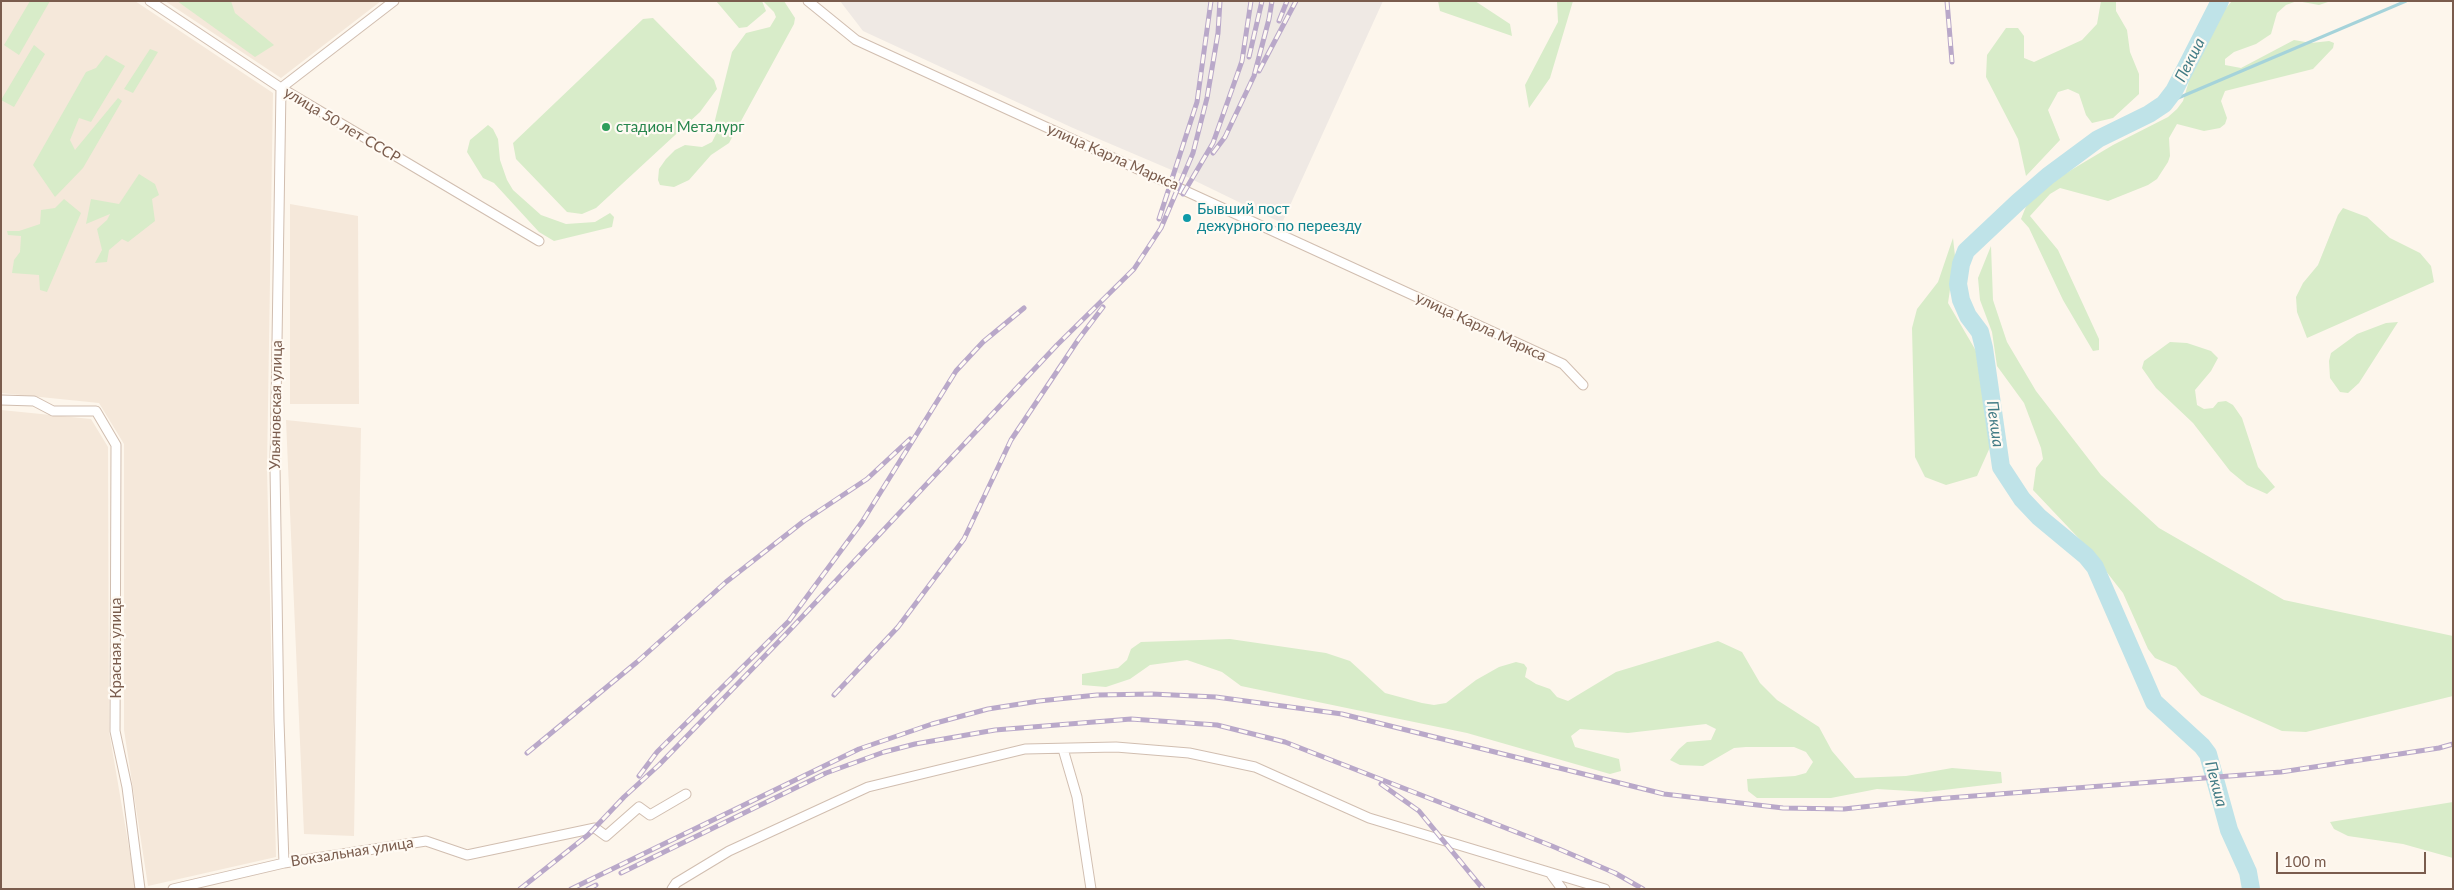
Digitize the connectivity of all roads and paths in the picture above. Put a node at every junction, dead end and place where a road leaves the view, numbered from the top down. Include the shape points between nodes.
1 (150, 1) edge
2 (394, 1) edge
3 (808, 1) edge
4 (281, 88) junction
5 (538, 241) dead end
6 (1583, 385) dead end
7 (1, 400) edge
8 (1063, 749) junction
9 (686, 794) dead end
10 (284, 863) junction
11 (1551, 874) junction
12 (140, 889) edge
13 (173, 889) edge
14 (672, 889) edge
15 (1091, 889) edge
16 (1562, 889) edge
17 (1605, 889) edge

1 - 4 street, улица 50 лет СССР
2 - 4 street
3 - 6 street, улица Карла Маркса via 856,40 1562,364
4 - 5 street, улица 50 лет СССР
4 - 10 street, Ульяновская улица via 275,468 278,721
7 - 12 street, Красная улица via 34,401 53,411 96,411 116,445 115,731 127,787
8 - 11 street via 1116,747 1229,760 1293,782 1369,818
8 - 14 street via 1025,749 868,787 729,851 676,883
8 - 15 street via 1077,797
9 - 10 street, Вокзальная улица via 650,815 639,807 606,836 596,828 467,855 426,840
10 - 13 street, Вокзальная улица
11 - 16 street
11 - 17 street

